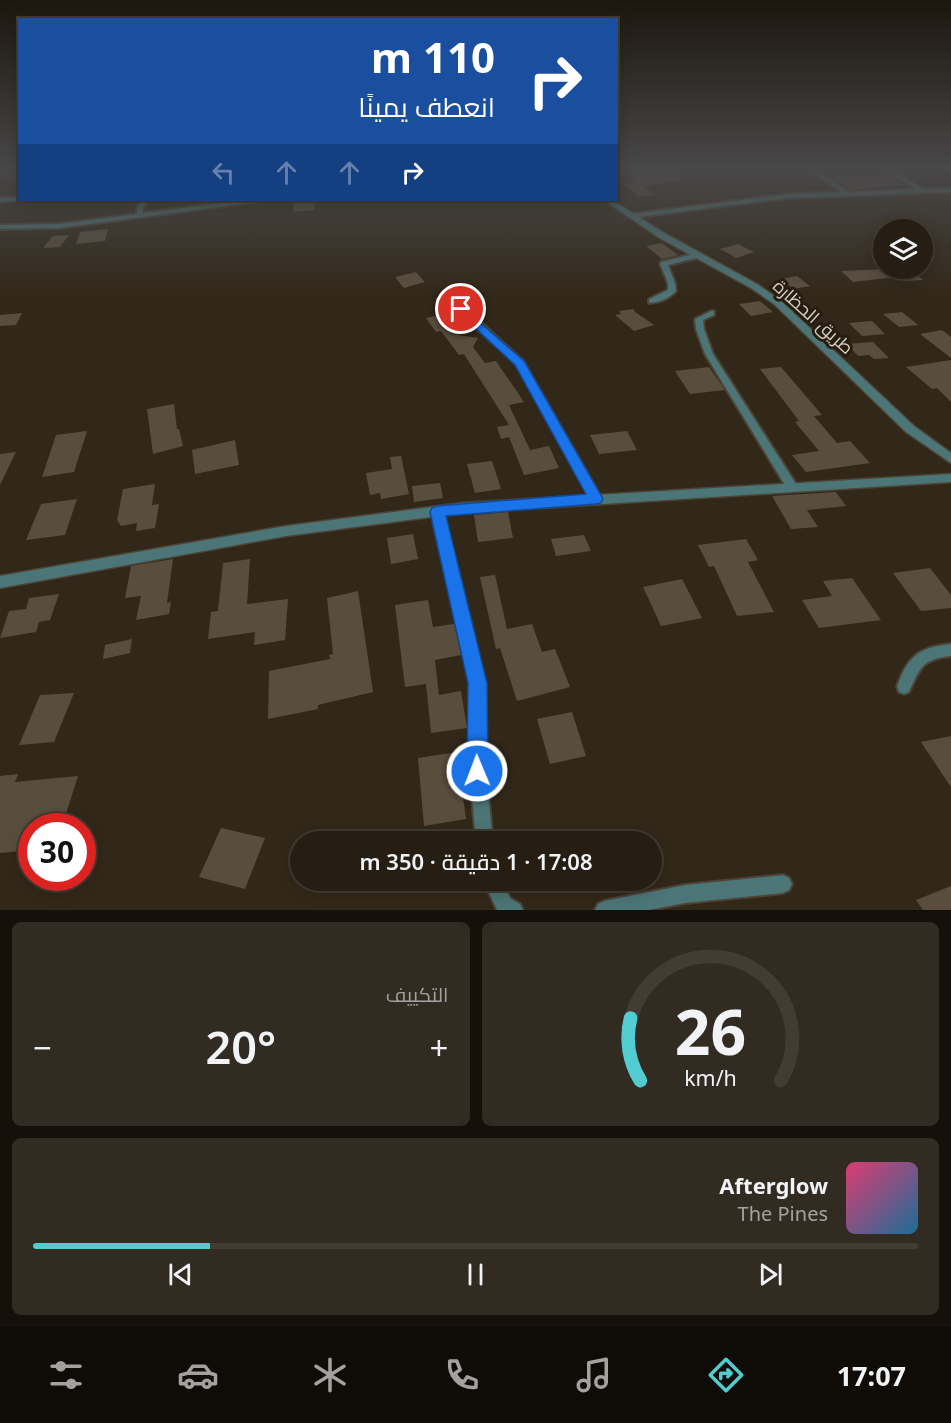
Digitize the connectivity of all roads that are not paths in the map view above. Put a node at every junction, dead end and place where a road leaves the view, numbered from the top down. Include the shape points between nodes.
1 (140, 209) edge
2 (183, 209) edge
3 (622, 209) edge
4 (682, 209) edge
5 (140, 215) junction
6 (631, 216) junction
7 (0, 227) edge
8 (697, 255) junction
9 (652, 301) dead end
10 (461, 309) dead end
11 (711, 313) dead end
12 (951, 459) edge
13 (951, 478) edge
14 (792, 487) junction
15 (596, 499) junction
16 (437, 512) junction
17 (0, 582) edge
18 (951, 650) edge
19 (904, 687) dead end
20 (484, 831) edge
21 (783, 885) dead end
22 (498, 891) edge
23 (514, 910) edge
24 (604, 910) edge

1 - 5 street
2 - 5 street
3 - 6 street, طريق الحظارة
4 - 6 street
5 - 7 street via 59,226
6 - 8 street, طريق الحظارة
8 - 9 street via 664,264 673,291
8 - 12 street, طريق الحظارة via 777,302 902,422
10 - 15 street via 519,363
11 - 14 street via 699,319 709,354
13 - 14 street
14 - 15 street
15 - 16 street
16 - 17 street via 286,531
16 - 20 street via 477,683 476,753
18 - 19 street via 920,658 909,670
21 - 24 street via 685,894
22 - 23 street via 504,904

